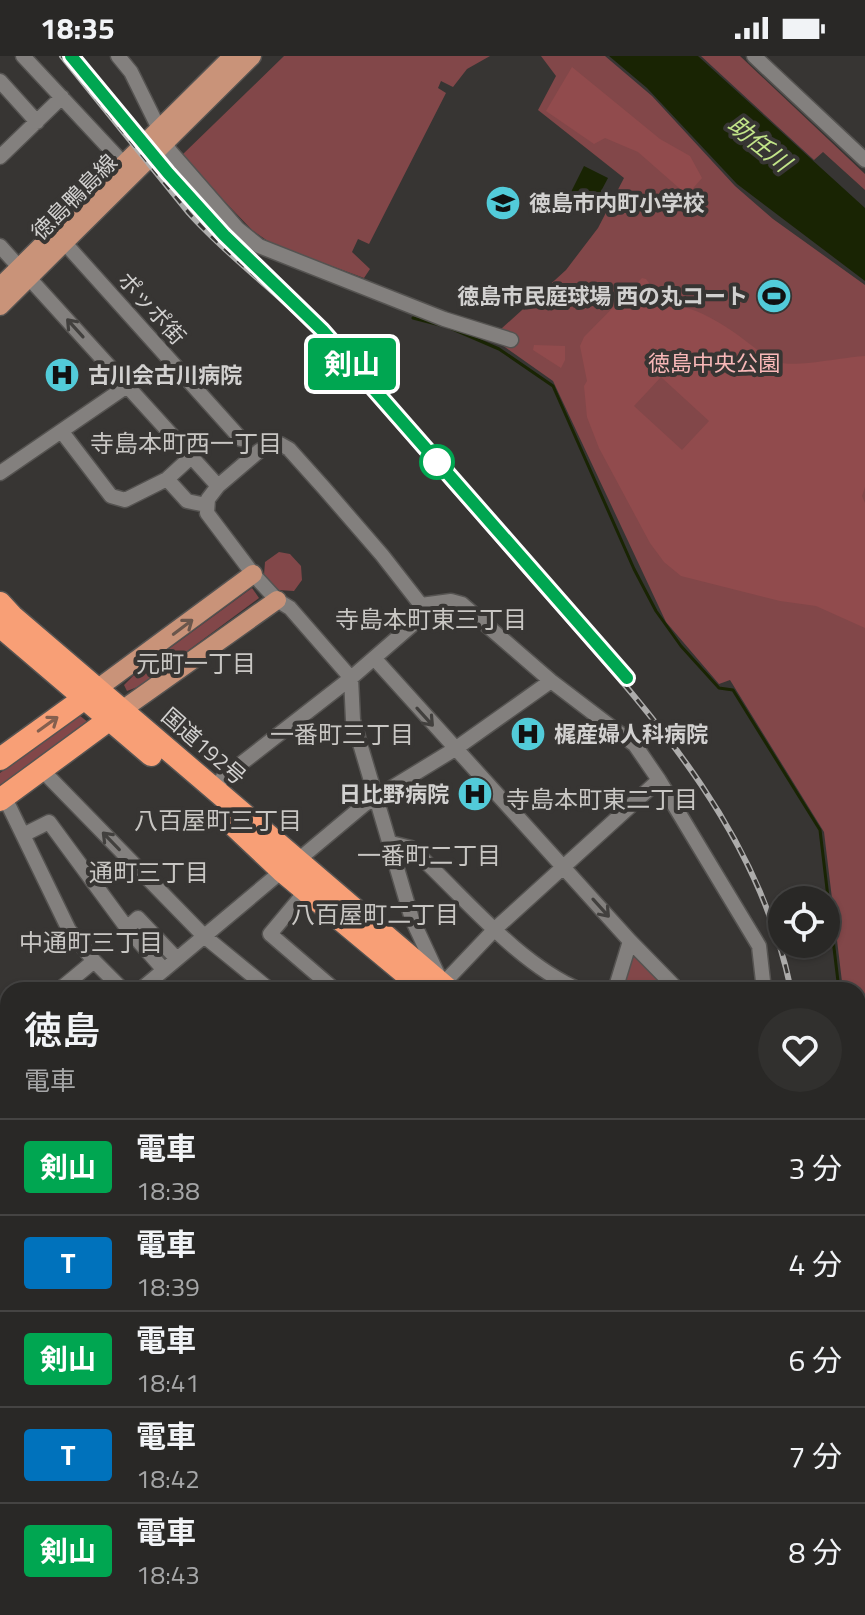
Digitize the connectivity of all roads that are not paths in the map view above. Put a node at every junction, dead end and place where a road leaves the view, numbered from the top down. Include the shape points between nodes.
1 (23, 56) edge
2 (118, 56) edge
3 (233, 56) edge
4 (252, 56) edge
5 (754, 56) edge
6 (0, 81) edge
7 (62, 97) junction
8 (37, 122) junction
9 (162, 134) junction
10 (0, 157) edge
11 (865, 160) edge
12 (123, 163) junction
13 (63, 241) junction
14 (0, 246) edge
15 (24, 272) junction
16 (0, 287) edge
17 (0, 306) edge
18 (511, 340) dead end
19 (127, 386) junction
20 (62, 432) junction
21 (241, 439) dead end
22 (191, 457) junction
23 (0, 473) edge
24 (167, 479) junction
25 (218, 486) junction
26 (206, 505) junction
27 (253, 574) junction
28 (277, 600) junction
29 (0, 603) edge
30 (421, 605) junction
31 (0, 626) edge
32 (374, 658) junction
33 (351, 678) junction
34 (551, 681) junction
35 (90, 694) junction
36 (115, 715) junction
37 (455, 749) junction
38 (0, 757) edge
39 (43, 771) junction
40 (659, 780) junction
41 (213, 788) junction
42 (377, 796) junction
43 (2, 799) edge
44 (23, 835) junction
45 (391, 843) junction
46 (289, 866) junction
47 (564, 867) junction
48 (306, 891) junction
49 (127, 928) junction
50 (495, 929) junction
51 (204, 936) junction
52 (630, 941) junction
53 (177, 959) junction
54 (94, 961) junction
55 (164, 970) junction
56 (69, 982) edge
57 (115, 982) edge
58 (150, 982) edge
59 (260, 982) edge
60 (326, 982) edge
61 (429, 982) edge
62 (430, 982) edge
63 (435, 982) edge
64 (445, 982) edge
65 (565, 982) edge
66 (617, 982) edge
67 (670, 982) edge
68 (763, 982) edge

1 - 7 street
2 - 9 street
3 - 9 main road, 徳島鴨島線
4 - 9 main road, 徳島鴨島線
5 - 11 street
6 - 8 street
7 - 8 street
7 - 12 street
8 - 10 street
9 - 12 main road, 徳島鴨島線
9 - 13 main road, 徳島鴨島線
9 - 18 street via 170,152 259,246
12 - 15 main road, 徳島鴨島線
13 - 15 main road, 徳島鴨島線
13 - 21 street, ポッポ街
14 - 15 street
15 - 16 main road, 徳島鴨島線
15 - 17 main road, 徳島鴨島線
19 -> 15 street
19 - 20 street
19 - 22 street
20 - 23 street
20 - 24 street via 111,496 125,500
22 - 24 street
22 - 25 street
24 - 26 street via 187,501
25 - 26 street
25 - 30 street via 259,451 285,446
26 - 27 street via 209,517
27 - 28 street
35 -> 27 main road
28 - 33 street
28 - 36 main road
29 - 35 highway, 国道192号
30 - 32 street via 419,619
30 - 34 street via 462,604
31 - 35 highway, 国道192号
32 - 33 street
32 -> 37 street
33 - 41 street
33 - 42 street via 353,720
34 - 37 street
34 - 40 street via 635,745
35 - 36 highway, 国道192号
38 -> 35 highway
36 - 39 highway
36 - 41 highway, 国道192号
36 - 46 highway, 国道192号 via 227,819
37 - 42 street
37 - 47 street
39 - 43 highway
51 -> 39 street
40 - 47 street
40 - 68 street via 759,946
41 - 46 highway, 国道192号
42 - 45 street
42 - 46 street
43 - 44 street
44 - 49 street via 49,822
44 - 54 street via 69,930
45 - 50 street via 411,848
45 - 63 street
46 - 48 highway, 国道192号
46 - 51 street
46 - 62 highway, 国道192号
47 - 50 street
47 -> 52 street
48 - 60 street via 270,934
48 - 61 highway, 国道192号
49 - 53 street via 138,918
49 - 55 street
50 - 64 street
50 - 65 street
51 - 53 street
51 - 59 street
52 - 66 street
52 - 67 street
53 - 55 street
54 - 56 street
54 - 57 street
55 - 58 street

